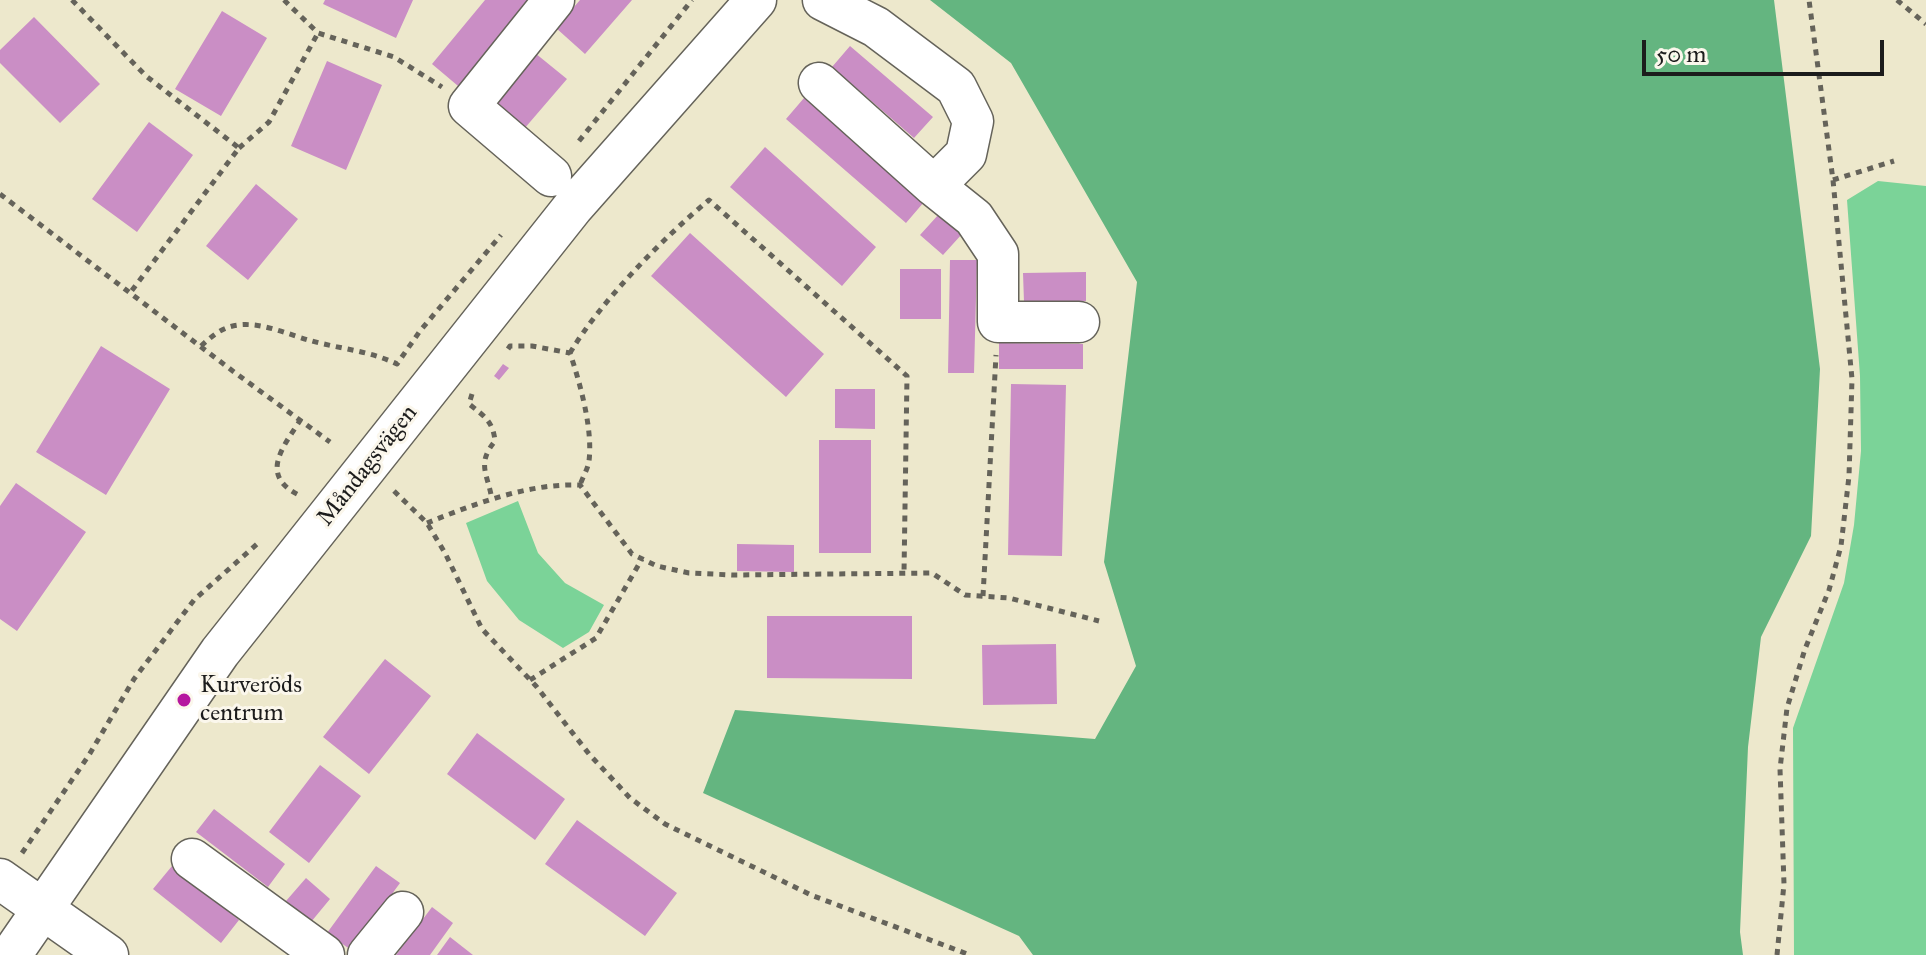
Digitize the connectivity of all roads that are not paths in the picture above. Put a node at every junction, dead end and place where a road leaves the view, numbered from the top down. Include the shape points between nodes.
1 (554, 0) edge
2 (756, 0) edge
3 (823, 0) edge
4 (819, 83) dead end
5 (551, 176) road end
6 (934, 186) junction
7 (1079, 322) dead end
8 (192, 859) dead end
9 (1, 880) edge
10 (42, 908) junction
11 (403, 912) dead end
12 (11, 955) edge
13 (108, 955) edge
14 (324, 955) edge
15 (368, 955) edge

1 - 5 street via 469,106
2 - 10 street, Måndagsvägen via 573,207 220,652
3 - 6 street via 876,27 956,87 973,121 966,154
4 - 6 street
6 - 7 street via 974,218 998,254 998,322
8 - 14 street
9 - 10 street
10 - 12 street, Måndagsvägen
10 - 13 street
11 - 15 street

